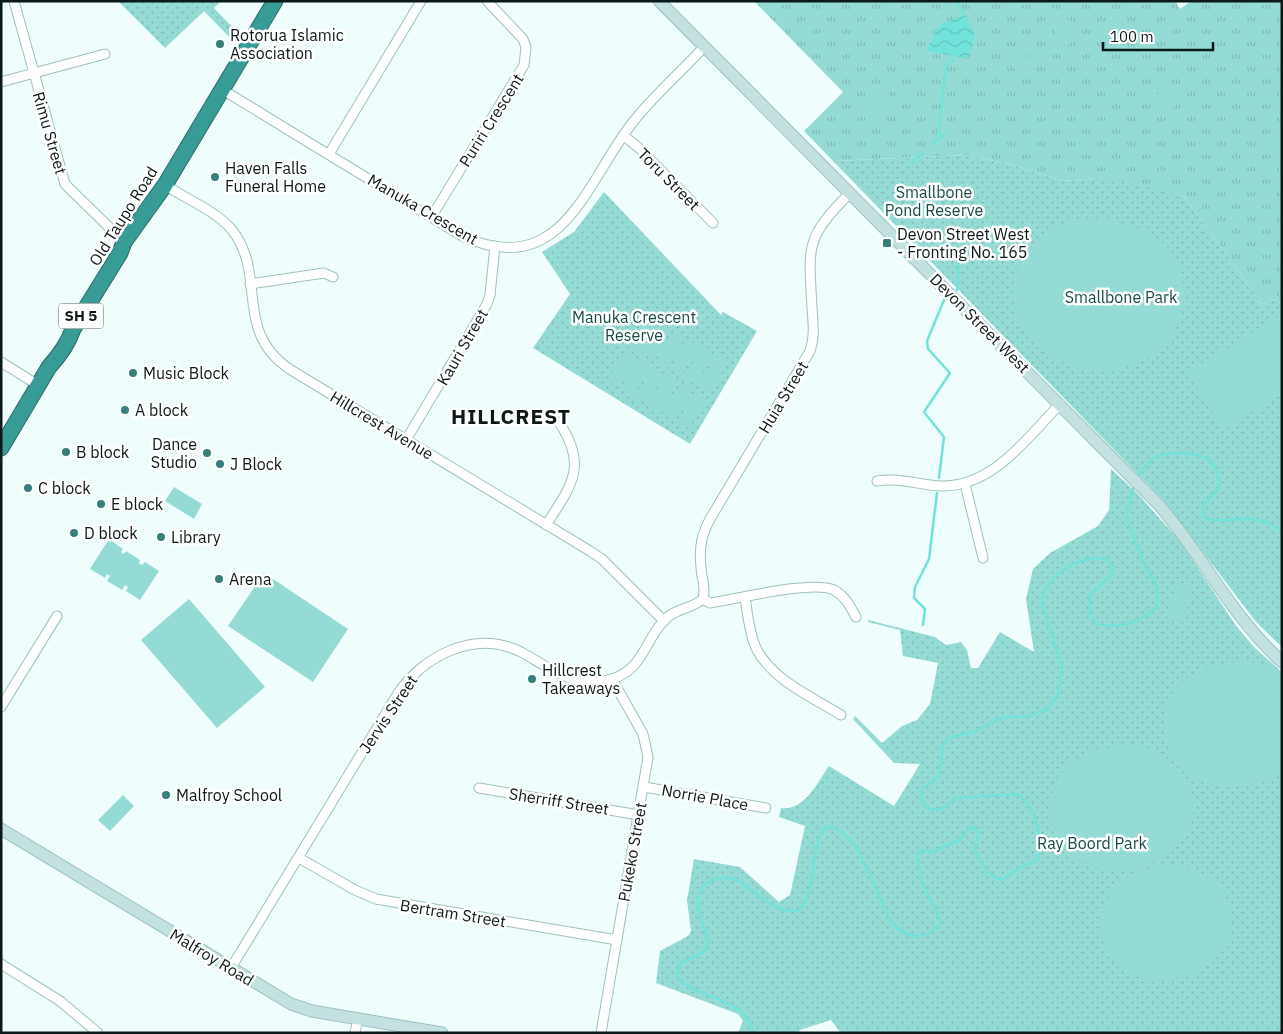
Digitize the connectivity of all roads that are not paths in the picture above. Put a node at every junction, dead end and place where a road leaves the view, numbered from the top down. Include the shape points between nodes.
1 (14, 1) edge
2 (274, 1) edge
3 (421, 1) edge
4 (487, 1) edge
5 (659, 1) edge
6 (704, 47) junction
7 (105, 54) dead end
8 (33, 73) junction
9 (1, 82) edge
10 (223, 90) junction
11 (624, 136) junction
12 (328, 154) junction
13 (165, 185) junction
14 (850, 193) junction
15 (432, 216) junction
16 (713, 223) dead end
17 (124, 242) junction
18 (496, 246) junction
19 (333, 277) dead end
20 (250, 284) junction
21 (1, 362) edge
22 (38, 384) junction
23 (1060, 404) junction
24 (559, 422) dead end
25 (406, 440) junction
26 (1, 448) edge
27 (877, 481) dead end
28 (965, 484) junction
29 (546, 525) junction
30 (983, 558) dead end
31 (745, 598) junction
32 (703, 599) junction
33 (57, 616) dead end
34 (856, 617) dead end
35 (664, 620) junction
36 (1282, 662) edge
37 (612, 679) junction
38 (1, 707) edge
39 (841, 715) dead end
40 (644, 787) junction
41 (479, 788) dead end
42 (766, 808) dead end
43 (639, 815) junction
44 (1, 829) edge
45 (299, 858) junction
46 (617, 940) junction
47 (1, 964) edge
48 (232, 968) junction
49 (358, 1018) junction
50 (98, 1033) edge
51 (355, 1033) edge
52 (442, 1033) edge
53 (601, 1033) edge

1 - 8 street, Rimu Street
2 - 10 highway, Old Taupo Road / SH 5
3 - 12 street
4 - 15 street, Puriri Crescent via 523,39 526,47 524,65
5 - 6 main road, Devon Street West
6 - 11 street, Manuka Crescent via 642,112
6 - 14 main road, Devon Street West
7 - 8 street
8 - 9 street
8 - 17 street, Rimu Street via 65,184
10 - 12 street, Manuka Crescent
10 - 13 highway, Old Taupo Road / SH 5
11 - 16 street, Toru Street via 640,148
11 - 18 street, Manuka Crescent via 568,221 530,244
12 - 15 street, Manuka Crescent
13 - 17 highway, Old Taupo Road / SH 5
13 - 20 street, Hillcrest Avenue via 215,216 231,230 242,250
14 - 23 main road, Devon Street West
14 - 32 street, Huia Street via 822,222 812,243 813,342 808,356 701,538 699,556
15 - 18 street, Manuka Crescent via 462,236
17 - 22 highway, Old Taupo Road / SH 5 via 66,346
18 - 25 street, Kauri Street via 490,294 483,313
19 - 20 street via 324,273
20 - 25 street, Hillcrest Avenue via 255,322 272,356
21 - 22 street
22 - 26 highway, Old Taupo Road / SH 5
23 - 28 street via 1001,464 989,474
23 - 36 main road, Devon Street West via 1147,492 1184,535 1242,620
24 - 29 street via 571,442 575,465 570,486
25 - 29 street, Hillcrest Avenue
27 - 28 street via 892,479 940,486
28 - 30 street
29 - 35 street, Hillcrest Avenue via 602,559
31 - 32 street via 710,603
31 - 34 street via 804,588 827,588 843,596
31 - 39 street via 752,636 763,659 782,678
32 - 35 street, Jervis Street
33 - 38 street
35 - 37 street, Jervis Street via 639,660
37 - 40 street, Pukeko Street via 647,746
37 - 45 street, Jervis Street via 585,682 566,677 519,651 494,644 466,646 438,655 404,683
40 - 42 street, Norrie Place
40 - 43 street, Pukeko Street
41 - 43 street, Sherriff Street
43 - 46 street, Pukeko Street
44 - 48 main road, Malfroy Road
45 - 46 street, Bertram Street via 376,899
45 - 48 street, Jervis Street
46 - 53 street, Pukeko Street
47 - 50 street via 60,1001
48 - 49 main road, Malfroy Road via 300,1008
49 - 51 street
49 - 52 main road, Malfroy Road

